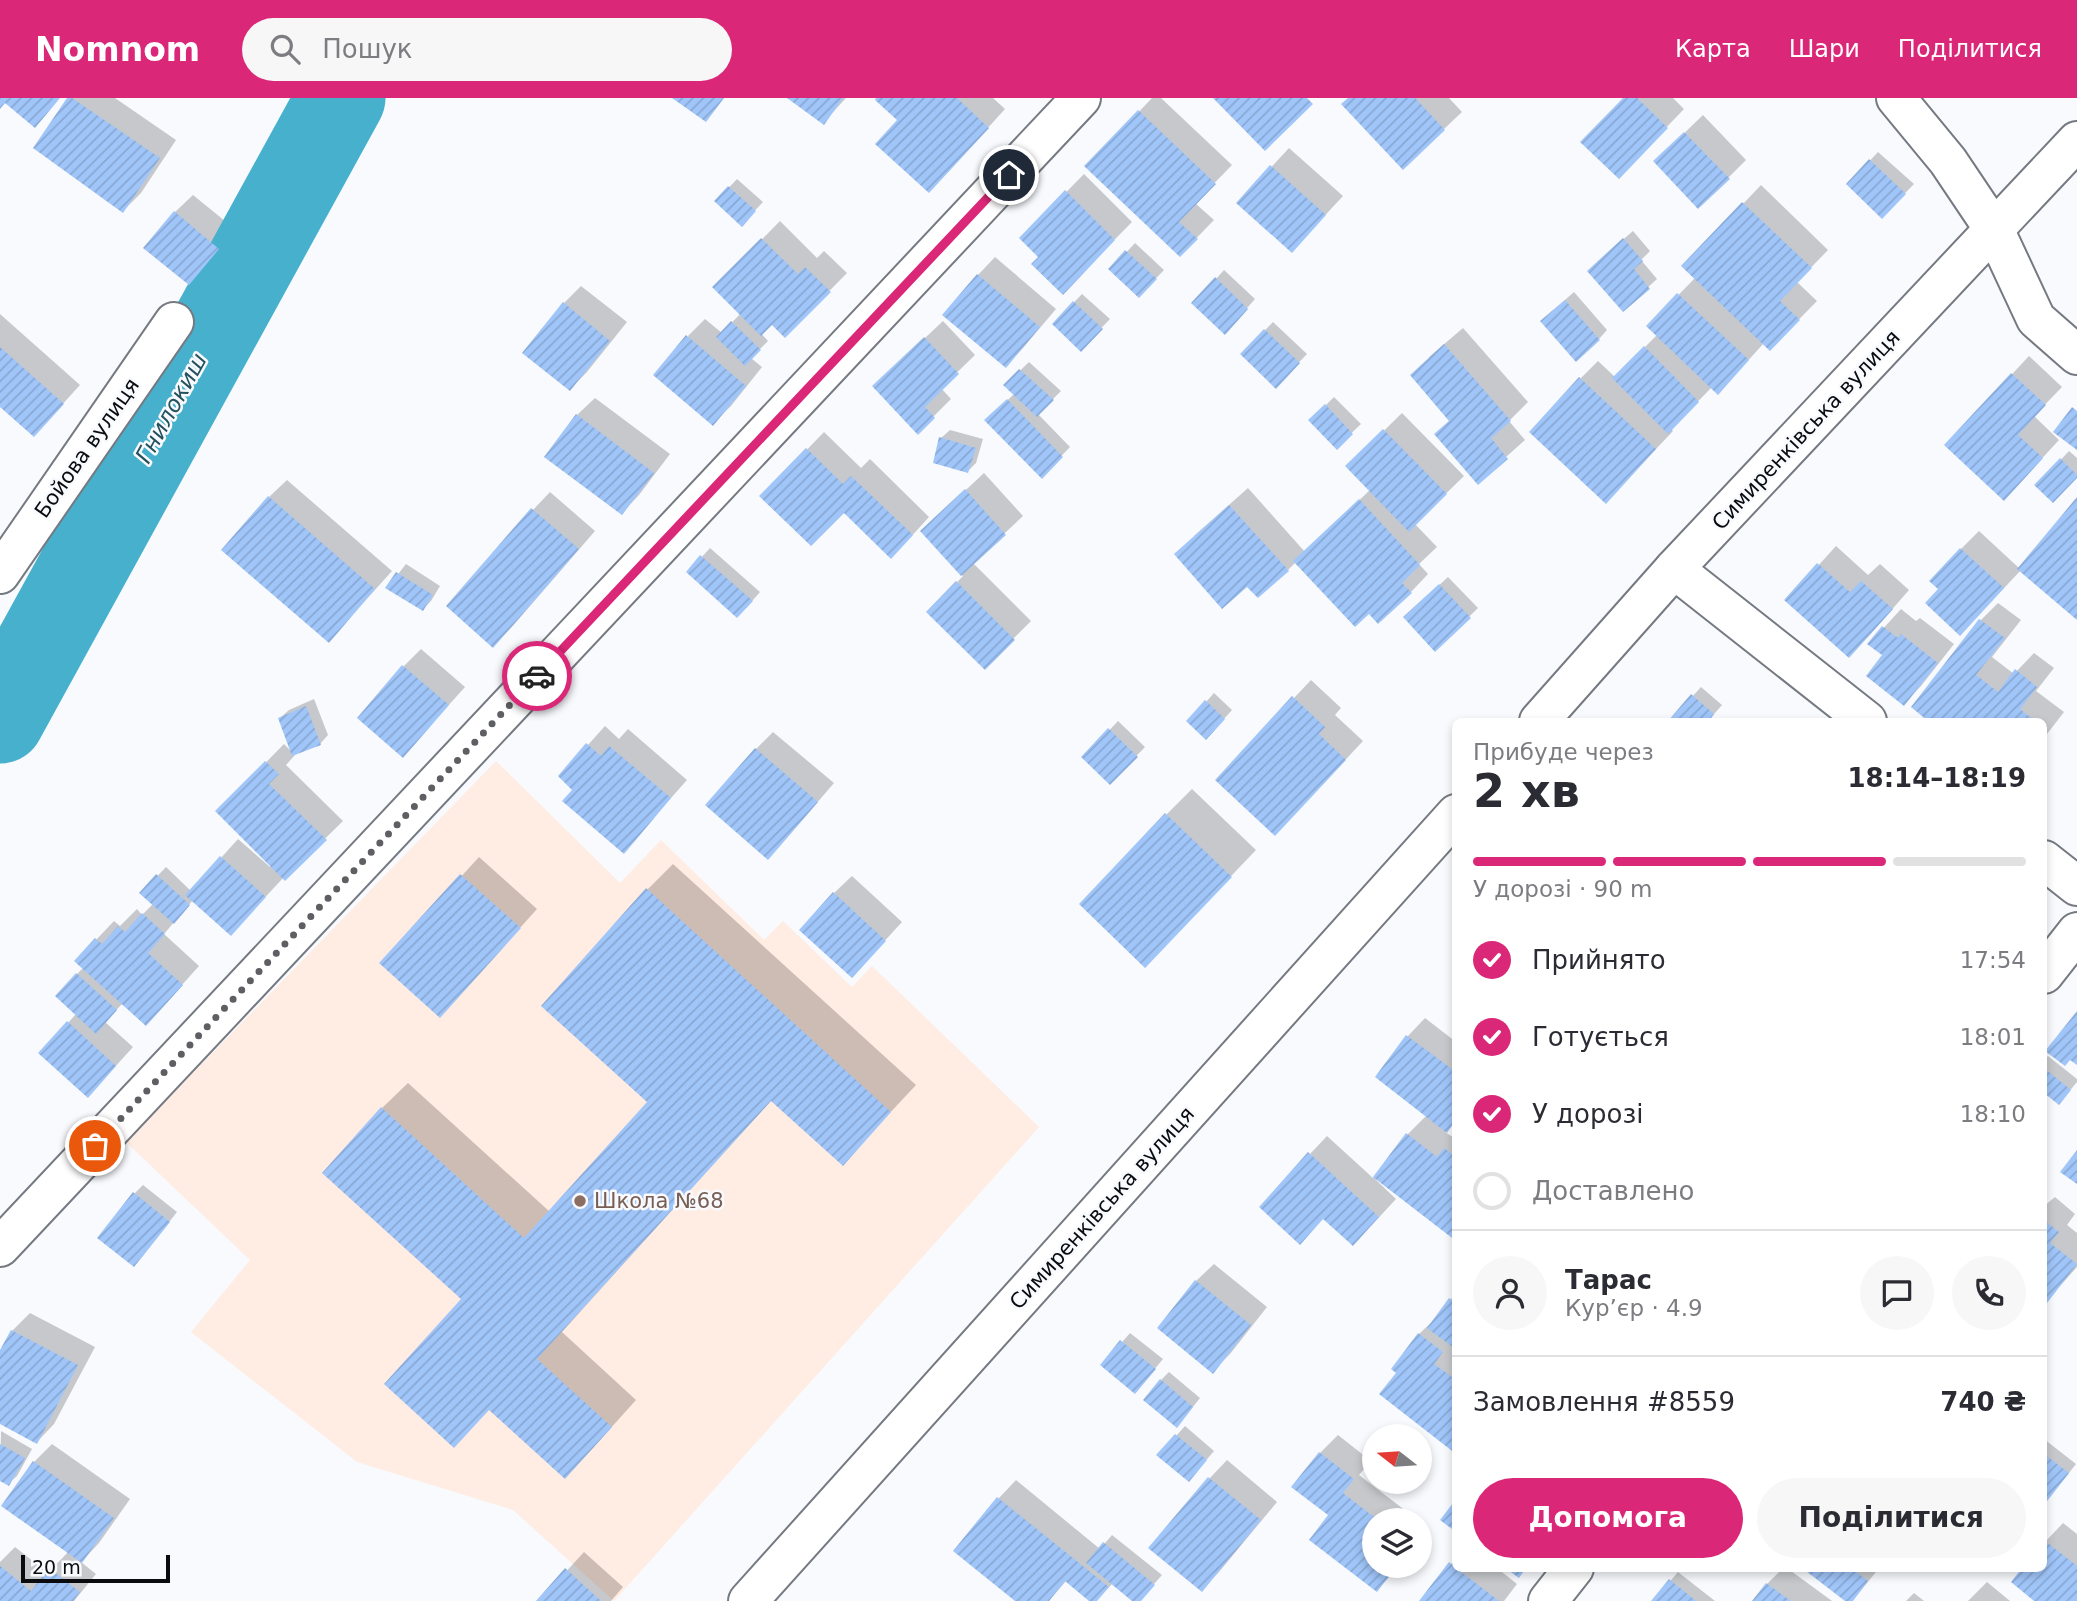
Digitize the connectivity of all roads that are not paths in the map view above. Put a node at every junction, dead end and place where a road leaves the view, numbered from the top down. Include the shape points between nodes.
1 (1081, 98) edge
2 (1896, 98) edge
3 (2077, 141) edge
4 (1994, 230) junction
5 (174, 321) dead end
6 (2077, 355) edge
7 (1674, 569) junction
8 (0, 574) edge
9 (1542, 718) edge
10 (1863, 718) edge
11 (1452, 818) edge
12 (2047, 862) edge
13 (2077, 886) edge
14 (2077, 932) edge
15 (2047, 970) edge
16 (0, 1247) edge
17 (1571, 1572) edge
18 (748, 1601) edge
19 (1548, 1601) edge

1 - 16 street
2 - 4 street via 1948,161
3 - 4 street, Симиренківська вулиця
4 - 6 street via 2036,319
4 - 7 street, Симиренківська вулиця
5 - 8 street, Бойова вулиця
7 - 9 street, Симиренківська вулиця
7 - 10 street
11 - 18 street, Симиренківська вулиця
12 - 13 street
14 - 15 street
17 - 19 street

